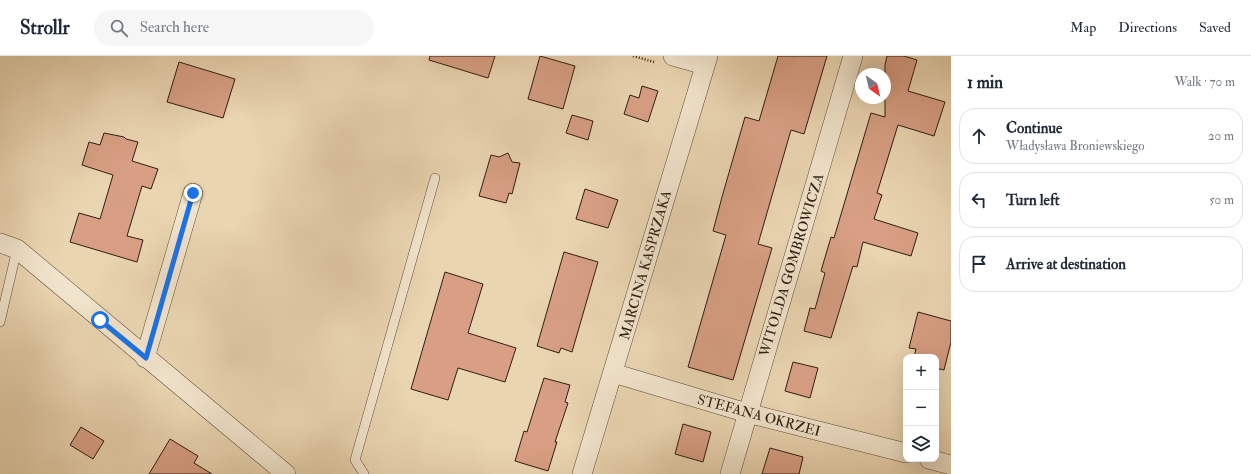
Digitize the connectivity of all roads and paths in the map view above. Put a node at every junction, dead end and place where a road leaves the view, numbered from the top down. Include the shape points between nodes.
1 (673, 56) edge
2 (853, 56) edge
3 (706, 61) edge
4 (435, 178) dead end
5 (193, 193) dead end
6 (8, 246) edge
7 (0, 322) edge
8 (146, 358) junction
9 (613, 373) junction
10 (747, 413) junction
11 (903, 452) edge
12 (939, 461) edge
13 (951, 464) edge
14 (286, 474) edge
15 (364, 474) edge
16 (582, 474) edge
17 (730, 474) edge

1 - 3 street
2 - 10 street, WITOLDA GOMBROWICZA
3 - 9 street, MARCINA KASPRZAKA
4 - 15 lane via 354,460
5 - 8 street
6 - 7 lane
6 - 8 street
8 - 14 street
9 - 10 street, STEFANA OKRZEI
9 - 16 street, MARCINA KASPRZAKA
10 - 11 street, STEFANA OKRZEI
10 - 17 street, WITOLDA GOMBROWICZA
12 - 13 street

